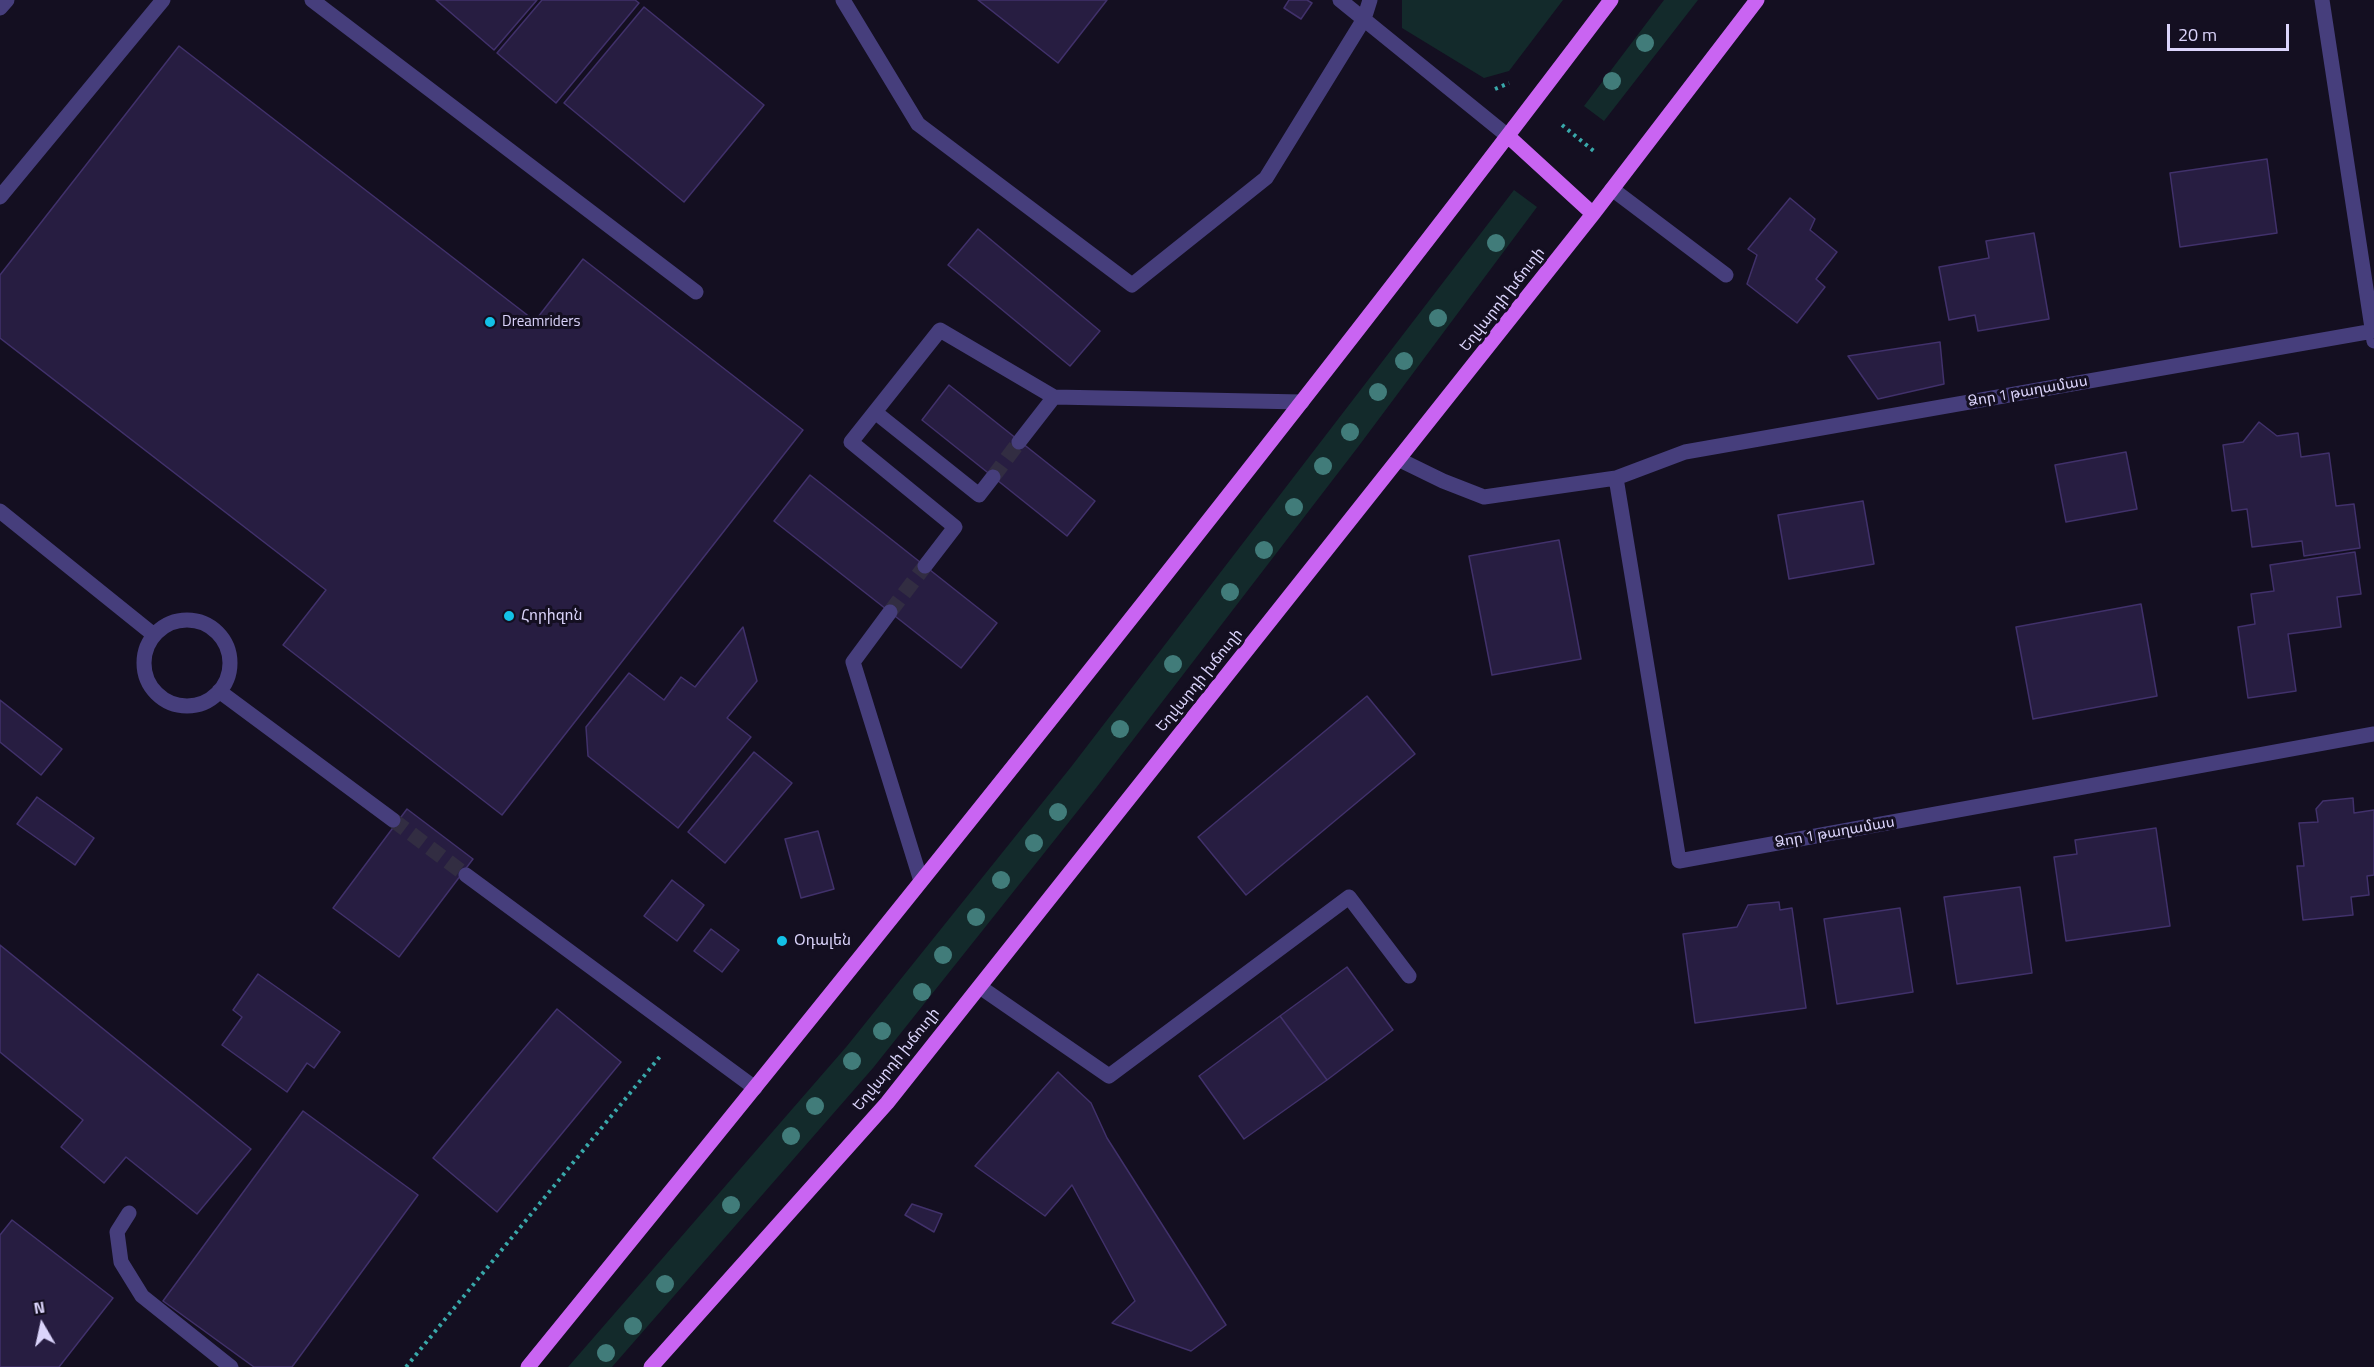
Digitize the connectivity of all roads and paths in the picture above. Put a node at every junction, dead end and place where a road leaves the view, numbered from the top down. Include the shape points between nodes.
1 (7, 0) edge
2 (163, 0) edge
3 (312, 0) edge
4 (843, 0) edge
5 (1340, 0) edge
6 (1370, 0) edge
7 (1611, 0) edge
8 (1757, 0) edge
9 (2322, 0) edge
10 (0, 8) edge
11 (1364, 19) junction
12 (1562, 125) dead end
13 (1509, 137) junction
14 (1595, 152) dead end
15 (1612, 189) junction
16 (0, 197) edge
17 (1593, 214) junction
18 (1726, 274) dead end
19 (696, 292) dead end
20 (2374, 335) edge
21 (1054, 397) junction
22 (1302, 402) junction
23 (875, 412) junction
24 (1019, 442) tunnel mouth
25 (1400, 460) junction
26 (993, 477) tunnel mouth
27 (1616, 478) junction
28 (0, 511) edge
29 (925, 566) tunnel mouth
30 (890, 612) tunnel mouth
31 (154, 635) junction
32 (219, 691) junction
33 (2374, 734) edge
34 (393, 820) tunnel mouth
35 (465, 875) tunnel mouth
36 (921, 881) junction
37 (1409, 976) dead end
38 (980, 987) junction
39 (680, 1032) junction
40 (755, 1088) junction
41 (129, 1214) dead end
42 (231, 1367) edge
43 (406, 1367) edge
44 (528, 1367) edge
45 (651, 1367) edge

1 - 10 street
2 - 16 street
3 - 19 street
4 - 11 street via 918,124 1132,285 1266,178
5 - 11 street
6 - 11 street
7 - 13 main road
8 - 15 main road, Եղվարդի խճուղի
9 - 20 street, Ձոր 1 թաղամաս
11 - 13 street
12 - 14 path
13 - 17 main road
13 - 22 main road
15 - 17 main road, Եղվարդի խճուղի
15 - 18 street
17 - 25 main road, Եղվարդի խճուղի
20 - 27 street, Ձոր 1 թաղամաս via 1685,452
21 - 22 street
21 - 23 street via 940,330
21 - 24 street
22 - 36 main road
23 - 26 street via 979,495
23 - 29 street via 851,442 955,527
25 - 27 street, Ձոր 1 թաղամաս via 1484,497
25 - 38 main road, Եղվարդի խճուղի
27 - 33 street, Ձոր 1 թաղամաս via 1679,861
28 - 31 street
30 - 36 street via 853,662
31 - 32 street via 144,655 144,670 158,695 185,706 200,704
31 - 32 street via 182,619 197,620 215,630 228,646 231,660 229,674
32 - 34 street
35 - 39 street
36 - 40 main road
37 - 38 street via 1349,897 1109,1076
38 - 45 main road, Եղվարդի խճուղի via 887,1103
39 - 40 street
39 - 43 path
40 - 44 main road
41 - 42 street via 117,1232 121,1262 142,1296

